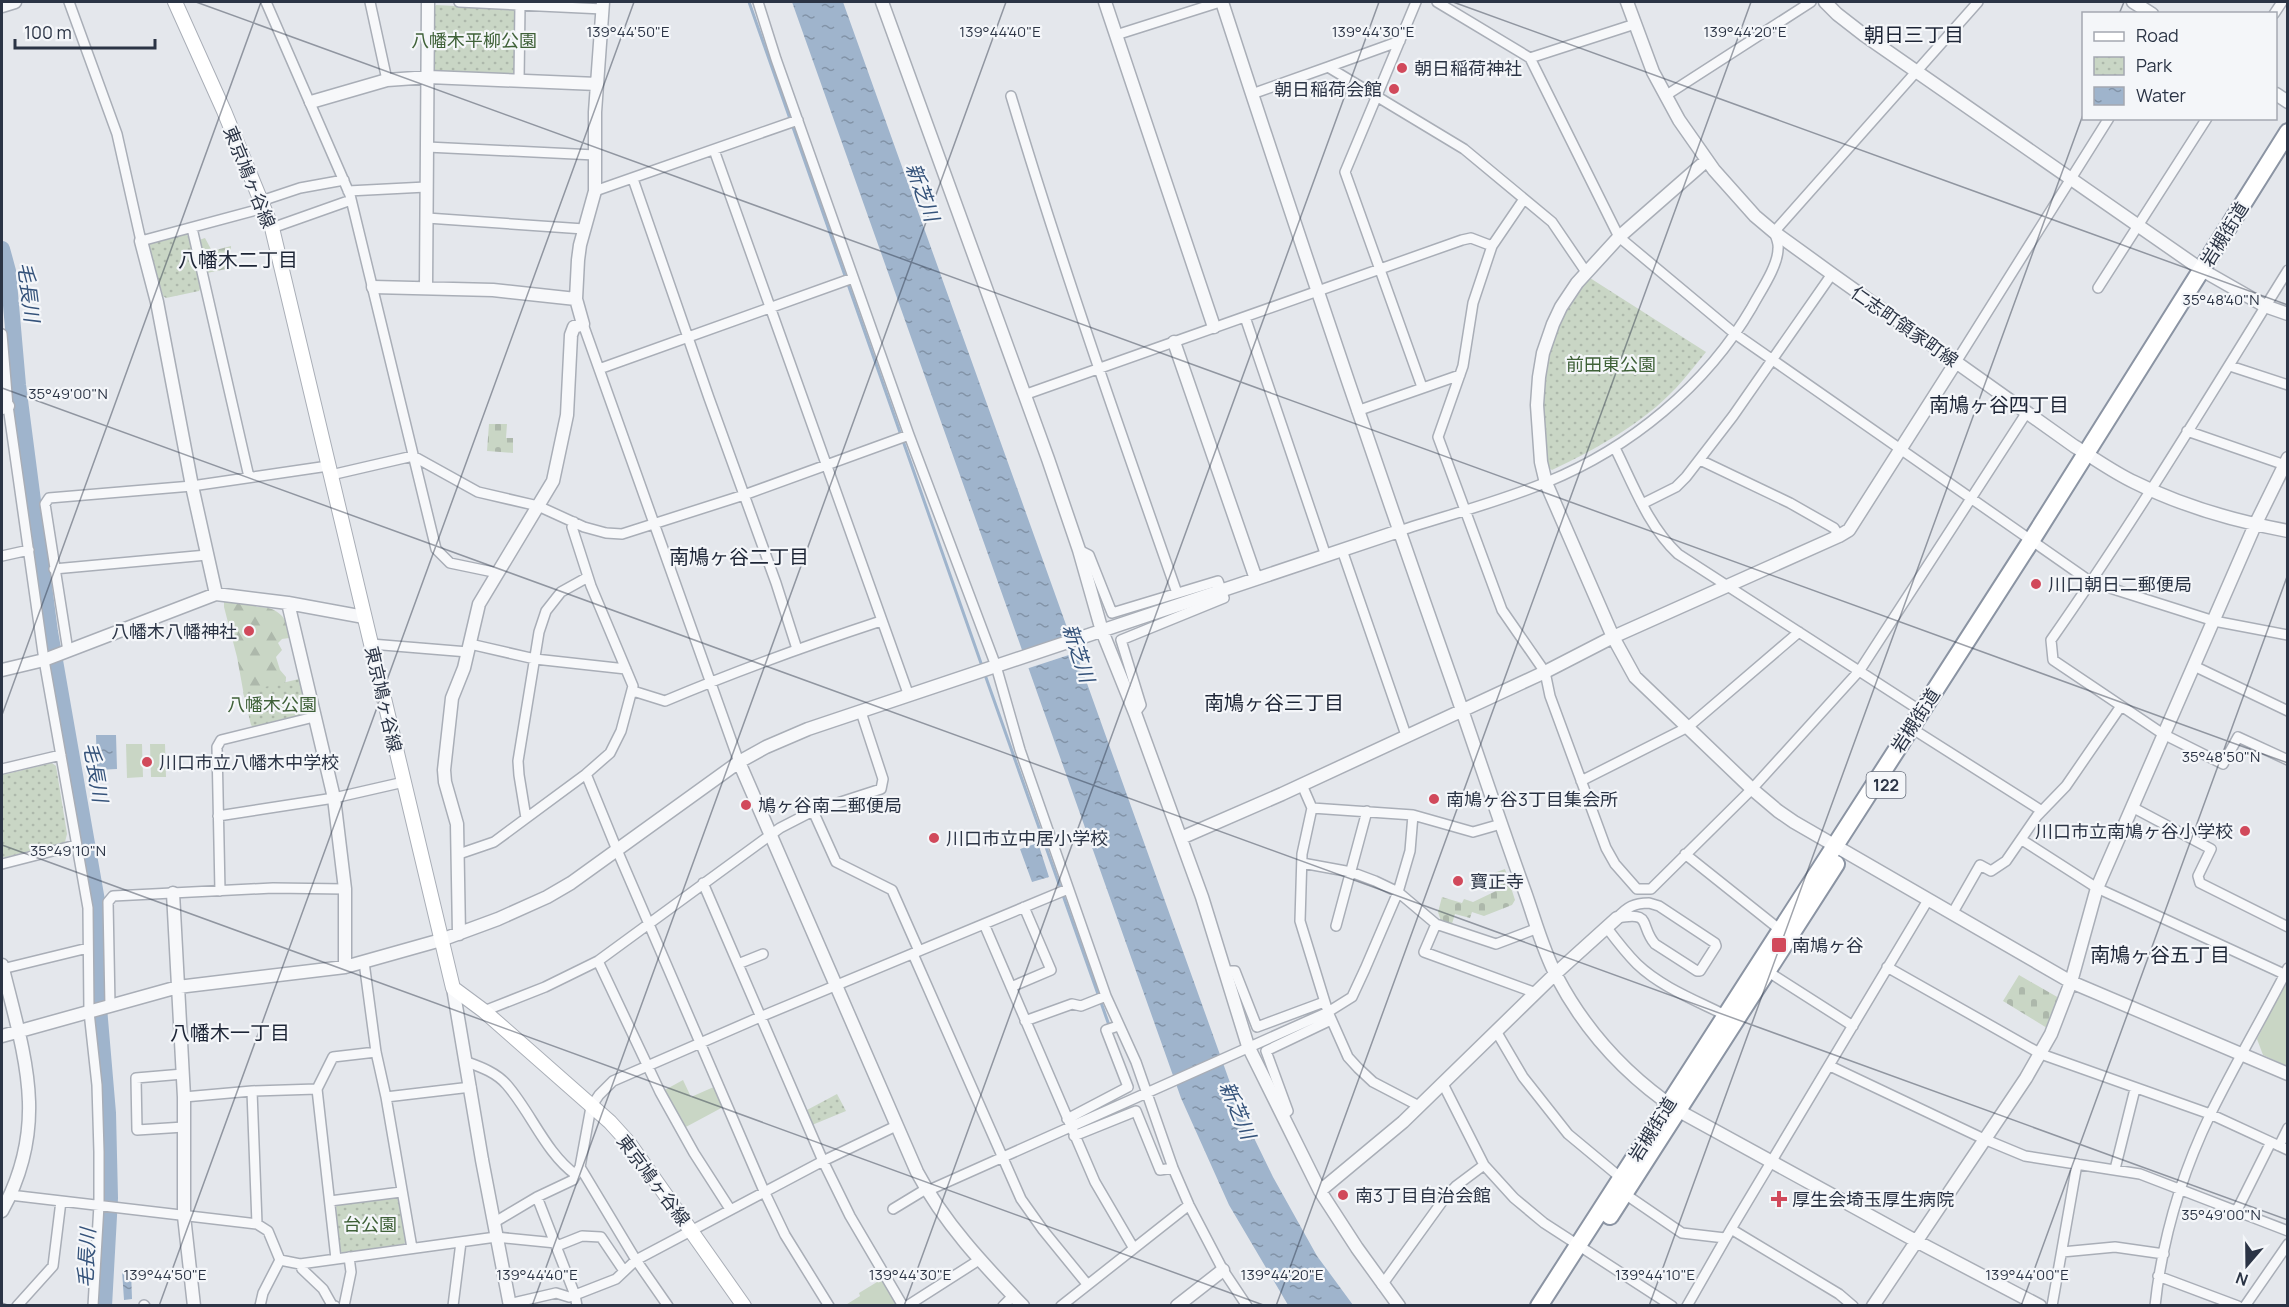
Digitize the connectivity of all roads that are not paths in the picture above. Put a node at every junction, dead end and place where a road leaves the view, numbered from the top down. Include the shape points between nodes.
1 (15, 2) edge
2 (69, 2) edge
3 (175, 2) edge
4 (266, 2) edge
5 (370, 2) edge
6 (428, 2) edge
7 (459, 2) edge
8 (758, 2) edge
9 (882, 2) edge
10 (1105, 2) edge
11 (1221, 2) edge
12 (1416, 2) edge
13 (1437, 2) edge
14 (1627, 2) edge
15 (1810, 2) edge
16 (1825, 2) edge
17 (1978, 2) edge
18 (2133, 2) edge
19 (520, 4) junction
20 (603, 5) edge
21 (2, 6) edge
22 (2149, 12) edge
23 (1635, 24) junction
24 (1116, 35) junction
25 (1400, 41) junction
26 (1530, 58) junction
27 (1328, 67) junction
28 (1916, 72) junction
29 (429, 77) junction
30 (387, 80) junction
31 (519, 81) junction
32 (597, 84) junction
33 (1252, 94) junction
34 (1011, 96) dead end
35 (1376, 96) junction
36 (1665, 96) junction
37 (311, 102) junction
38 (798, 120) junction
39 (2108, 120) edge
40 (2206, 120) edge
41 (2288, 132) edge
42 (427, 147) junction
43 (714, 150) junction
44 (2288, 151) edge
45 (596, 154) junction
46 (1707, 160) junction
47 (633, 179) junction
48 (344, 180) junction
49 (2070, 180) junction
50 (426, 187) junction
51 (595, 191) junction
52 (350, 196) junction
53 (1524, 199) junction
54 (262, 205) junction
55 (427, 218) junction
56 (2138, 227) junction
57 (192, 228) junction
58 (272, 228) junction
59 (584, 229) junction
60 (1774, 232) junction
61 (1620, 237) junction
62 (141, 241) junction
63 (1491, 246) junction
64 (1379, 270) junction
65 (2288, 270) edge
66 (1586, 272) junction
67 (2206, 272) junction
68 (1832, 274) junction
69 (853, 278) junction
70 (373, 287) junction
71 (426, 287) junction
72 (2098, 288) dead end
73 (1316, 291) junction
74 (576, 299) junction
75 (2265, 306) junction
76 (770, 307) junction
77 (2288, 314) edge
78 (1245, 317) junction
79 (583, 324) junction
80 (1214, 327) junction
81 (1734, 333) junction
82 (2, 334) edge
83 (687, 336) junction
84 (1174, 342) junction
85 (1773, 358) junction
86 (1956, 362) junction
87 (2230, 366) junction
88 (599, 369) junction
89 (1098, 369) junction
90 (1460, 375) junction
91 (2288, 385) edge
92 (1422, 387) junction
93 (1024, 395) junction
94 (5, 407) edge
95 (1357, 411) junction
96 (2027, 412) junction
97 (2187, 431) junction
98 (909, 435) junction
99 (1615, 448) junction
100 (1900, 449) junction
101 (413, 456) junction
102 (2091, 456) junction
103 (1700, 460) junction
104 (2286, 463) edge
105 (825, 464) junction
106 (329, 470) junction
107 (249, 477) junction
108 (1546, 483) junction
109 (192, 486) junction
110 (2149, 489) junction
111 (744, 495) junction
112 (1972, 499) junction
113 (1642, 504) junction
114 (538, 506) junction
115 (1464, 510) junction
116 (574, 522) junction
117 (655, 525) junction
118 (2255, 525) junction
119 (1399, 531) junction
120 (2288, 531) edge
121 (1839, 536) junction
122 (2035, 544) junction
123 (29, 550) junction
124 (1079, 550) junction
125 (1342, 550) junction
126 (207, 555) junction
127 (2, 556) edge
128 (1326, 556) junction
129 (54, 569) junction
130 (498, 573) junction
131 (588, 578) junction
132 (1256, 579) junction
133 (2091, 582) junction
134 (1726, 587) junction
135 (1222, 591) junction
136 (1177, 593) junction
137 (216, 594) junction
138 (288, 603) junction
139 (364, 617) junction
140 (881, 621) junction
141 (2214, 621) junction
142 (1099, 632) junction
143 (1799, 632) junction
144 (2288, 635) edge
145 (1613, 638) junction
146 (371, 644) junction
147 (469, 648) junction
148 (797, 649) junction
149 (68, 651) junction
150 (535, 659) junction
151 (44, 660) junction
152 (1000, 665) junction
153 (2194, 666) junction
154 (626, 669) junction
155 (2, 670) edge
156 (1860, 670) junction
157 (1545, 672) junction
158 (711, 682) junction
159 (633, 691) junction
160 (909, 696) junction
161 (2121, 706) junction
162 (1461, 709) junction
163 (1921, 711) junction
164 (2288, 711) edge
165 (861, 712) junction
166 (1135, 713) junction
167 (314, 717) junction
168 (1688, 727) junction
169 (1919, 733) junction
170 (2163, 734) junction
171 (1406, 735) junction
172 (61, 755) junction
173 (2288, 760) edge
174 (739, 762) junction
175 (2, 769) edge
176 (586, 774) junction
177 (404, 782) junction
178 (1581, 782) junction
179 (1302, 785) junction
180 (1752, 789) junction
181 (334, 798) junction
182 (2133, 807) junction
183 (1312, 808) junction
184 (813, 811) junction
185 (1367, 811) junction
186 (2042, 812) junction
187 (1413, 815) junction
188 (218, 816) junction
189 (526, 818) junction
190 (1501, 824) junction
191 (771, 835) junction
192 (1181, 838) junction
193 (2022, 840) junction
194 (76, 845) junction
195 (1838, 849) junction
196 (617, 850) junction
197 (459, 854) junction
198 (1685, 854) junction
199 (1302, 863) junction
200 (2, 864) edge
201 (1351, 872) junction
202 (703, 883) junction
203 (2097, 888) junction
204 (345, 889) junction
205 (1068, 889) junction
206 (220, 891) junction
207 (1398, 892) junction
208 (173, 893) junction
209 (1928, 900) junction
210 (1659, 906) junction
211 (1024, 907) junction
212 (1952, 914) junction
213 (1617, 918) junction
214 (1645, 920) junction
215 (650, 924) junction
216 (984, 924) junction
217 (1436, 924) junction
218 (1336, 926) dead end
219 (2288, 927) edge
220 (1538, 928) junction
221 (1607, 928) junction
222 (1779, 929) junction
223 (459, 934) junction
224 (441, 940) junction
225 (88, 948) junction
226 (916, 953) junction
227 (763, 954) dead end
228 (598, 961) junction
229 (364, 962) junction
230 (738, 964) junction
231 (345, 967) junction
232 (1887, 967) junction
233 (2, 968) edge
234 (1226, 971) junction
235 (1767, 971) junction
236 (2286, 971) edge
237 (1555, 974) junction
238 (2071, 982) junction
239 (178, 987) junction
240 (836, 987) junction
241 (1011, 987) junction
242 (453, 988) junction
243 (1536, 993) junction
244 (1106, 996) junction
245 (110, 1006) junction
246 (484, 1011) junction
247 (1328, 1011) junction
248 (89, 1012) junction
249 (1725, 1015) junction
250 (760, 1017) junction
251 (1025, 1021) junction
252 (1118, 1026) junction
253 (1853, 1026) junction
254 (18, 1032) junction
255 (1496, 1032) junction
256 (2, 1036) edge
257 (700, 1043) junction
258 (1248, 1046) junction
259 (376, 1052) junction
260 (2041, 1054) junction
261 (2242, 1055) junction
262 (467, 1062) junction
263 (646, 1066) junction
264 (1830, 1066) junction
265 (183, 1074) junction
266 (2288, 1074) edge
267 (1443, 1083) junction
268 (471, 1087) junction
269 (317, 1089) junction
270 (2135, 1089) junction
271 (252, 1091) junction
272 (1147, 1092) junction
273 (184, 1097) junction
274 (386, 1097) junction
275 (1419, 1106) junction
276 (591, 1107) junction
277 (1673, 1108) junction
278 (2210, 1114) junction
279 (1282, 1116) junction
280 (896, 1126) junction
281 (184, 1127) junction
282 (1070, 1127) junction
283 (2288, 1128) edge
284 (1984, 1139) junction
285 (2279, 1146) edge
286 (1001, 1158) junction
287 (823, 1161) junction
288 (1771, 1163) junction
289 (2078, 1164) junction
290 (1484, 1165) junction
291 (1173, 1168) junction
292 (2115, 1169) junction
293 (578, 1171) junction
294 (1623, 1186) junction
295 (2180, 1188) junction
296 (927, 1190) junction
297 (765, 1191) junction
298 (1320, 1191) junction
299 (401, 1192) junction
300 (10, 1195) junction
301 (537, 1197) junction
302 (61, 1201) junction
303 (330, 1201) junction
304 (99, 1205) junction
305 (1190, 1205) junction
306 (730, 1209) junction
307 (893, 1209) dead end
308 (2237, 1210) junction
309 (2, 1211) edge
310 (184, 1216) junction
311 (495, 1222) junction
312 (257, 1224) junction
313 (1731, 1229) junction
314 (692, 1231) junction
315 (2288, 1231) edge
316 (496, 1237) junction
317 (1725, 1238) junction
318 (1916, 1241) junction
319 (461, 1242) junction
320 (556, 1244) junction
321 (2288, 1244) edge
322 (1133, 1247) junction
323 (411, 1248) junction
324 (1583, 1248) junction
325 (2062, 1252) junction
326 (2164, 1254) junction
327 (349, 1257) junction
328 (336, 1259) junction
329 (280, 1260) junction
330 (636, 1260) junction
331 (979, 1260) junction
332 (300, 1264) junction
333 (1223, 1269) junction
334 (624, 1272) junction
335 (2158, 1276) junction
336 (1087, 1284) junction
337 (1383, 1285) junction
338 (575, 1295) junction
339 (1014, 1296) junction
340 (17, 1305) edge
341 (93, 1305) edge
342 (194, 1305) edge
343 (262, 1305) edge
344 (333, 1305) edge
345 (344, 1305) edge
346 (442, 1305) edge
347 (453, 1305) edge
348 (509, 1305) edge
349 (577, 1305) edge
350 (668, 1305) edge
351 (744, 1305) edge
352 (829, 1305) edge
353 (905, 1305) edge
354 (1003, 1305) edge
355 (1023, 1305) edge
356 (1061, 1305) edge
357 (1178, 1305) edge
358 (1247, 1305) edge
359 (1399, 1305) edge
360 (1539, 1305) edge
361 (1550, 1305) edge
362 (1672, 1305) edge
363 (1687, 1305) edge
364 (1853, 1305) edge
365 (1874, 1305) edge
366 (2040, 1305) edge
367 (2052, 1305) edge
368 (2155, 1305) edge
369 (2238, 1305) edge
370 (2245, 1305) edge

1 - 21 street
2 - 62 street via 117,134
3 - 54 main road, 東京鳩ヶ谷線
4 - 37 street
5 - 30 street
6 - 29 street
7 - 19 street
8 - 38 street
9 - 93 street
10 - 24 street
11 - 24 street
11 - 33 street
12 - 25 street
13 - 26 street
14 - 23 street, 仁志町領家町線
15 - 36 street
16 - 28 street
17 - 28 street
18 - 22 street
19 - 20 street
19 - 31 street
20 - 32 street
23 - 26 street
23 - 36 street, 仁志町領家町線
24 - 80 street
25 - 27 street
25 - 35 street
26 - 61 street
27 - 33 street
27 - 35 street
28 - 49 street
28 - 60 street
29 - 30 street
29 - 31 street
29 - 42 street
30 - 37 street
31 - 32 street
32 - 45 street
33 - 73 street
34 - 89 street
35 - 53 street via 1464,149
35 - 64 street via 1345,172
36 - 46 street, 仁志町領家町線
37 - 48 street
38 - 43 street
38 - 69 street
39 - 49 street
40 - 56 street
41 - 67 highway, 岩槻街道 / 122
42 - 45 street
42 - 50 street
43 - 47 street
43 - 76 street
44 - 67 highway, 岩槻街道 / 122
45 - 51 street
46 - 60 street, 仁志町領家町線 via 1741,201
46 - 61 street
47 - 51 street
47 - 83 street
48 - 52 street
48 - 54 street via 300,188
49 - 56 street
49 - 86 street
50 - 52 street
50 - 55 street
51 - 59 street
52 - 58 street
52 - 70 street
53 - 63 street
53 - 66 street via 1552,222
54 - 57 street
54 - 58 main road, 東京鳩ヶ谷線
55 - 59 street
55 - 71 street
56 - 67 street
56 - 72 street
57 - 62 street
57 - 107 street
58 - 106 main road, 東京鳩ヶ谷線
59 - 74 street
60 - 68 street, 仁志町領家町線
60 - 81 street via 1779,250 1775,262
61 - 66 street
61 - 81 street
62 - 109 street via 157,302
63 - 64 street via 1470,238
63 - 90 street via 1473,303
64 - 73 street
64 - 92 street
65 - 75 street
66 - 108 street via 1561,307 1540,369 1537,417
67 - 75 street
67 - 102 highway, 岩槻街道 / 122
68 - 85 street
68 - 86 street, 仁志町領家町線
69 - 76 street
69 - 98 street
70 - 71 street
70 - 101 street
71 - 74 street
73 - 78 street
73 - 95 street
74 - 79 street
75 - 77 street
75 - 87 street
76 - 83 street
76 - 105 street
78 - 80 street
78 - 128 street
79 - 88 street
79 - 114 street via 571,331 567,415 553,481
80 - 84 street
81 - 85 street
81 - 99 street via 1689,388
82 - 94 street
83 - 88 street
83 - 111 street
84 - 89 street
84 - 132 street
85 - 100 street
85 - 103 street
86 - 96 street, 仁志町領家町線
86 - 100 street
87 - 91 street
87 - 97 street
88 - 117 street
89 - 93 street
89 - 136 street
90 - 92 street
90 - 115 street via 1438,437
92 - 95 street
93 - 124 street
94 - 123 street
95 - 119 street
96 - 102 street, 仁志町領家町線
96 - 112 street
97 - 104 street
97 - 110 street
98 - 105 street
98 - 152 street
99 - 108 street
99 - 113 street
100 - 112 street
100 - 121 street via 1849,530
101 - 106 street
101 - 114 street via 478,492
101 - 130 street via 436,549 450,563
102 - 110 street, 仁志町領家町線
102 - 122 highway, 岩槻街道 / 122
103 - 113 street via 1676,487
103 - 121 street via 1790,503 1834,528
104 - 118 street
105 - 111 street
105 - 140 street
106 - 107 street
106 - 139 main road, 東京鳩ヶ谷線
107 - 109 street
108 - 115 street
108 - 145 street
109 - 126 street
109 - 129 street via 49,498 45,504
110 - 118 street, 仁志町領家町線 via 2201,510
110 - 133 street
111 - 117 street
111 - 148 street
112 - 122 street
112 - 156 street
113 - 134 street via 1664,542
114 - 116 street
114 - 130 street
115 - 119 street
115 - 157 street via 1502,610
116 - 117 street via 613,534
116 - 131 street via 572,527
117 - 158 street
118 - 120 street, 仁志町領家町線
118 - 141 street
119 - 125 street
119 - 162 street
121 - 134 street
122 - 133 street
122 - 163 highway, 岩槻街道 / 122
122 - 169 highway, 岩槻街道 / 122
123 - 127 street
123 - 151 street
124 - 136 street via 1089,555 1112,613
124 - 142 street
125 - 128 street
125 - 171 street
126 - 129 street
126 - 137 street
128 - 132 street
129 - 149 street
130 - 147 street via 479,604
131 - 150 street via 561,592 551,604 539,632
131 - 154 street
132 - 135 street
133 - 141 street
133 - 161 street via 2051,640 2053,660
134 - 143 street
134 - 145 street
135 - 136 street via 1218,580
135 - 142 street
135 - 166 street via 1224,598 1121,640 1141,705
137 - 138 street
137 - 149 street
138 - 139 street
138 - 167 street
139 - 146 main road, 東京鳩ヶ谷線
140 - 148 street
140 - 160 street
141 - 144 street
141 - 153 street
142 - 152 street
142 - 166 street
143 - 156 street
143 - 168 street
145 - 157 street
145 - 168 street via 1635,677
146 - 147 street
146 - 177 main road, 東京鳩ヶ谷線
147 - 150 street
147 - 197 street via 452,698 444,759
148 - 158 street
149 - 151 street
150 - 154 street
150 - 189 street via 518,761
151 - 155 street
151 - 172 street
152 - 160 street
152 - 205 street via 1020,750
153 - 164 street
153 - 170 street
154 - 159 street
156 - 163 street
156 - 180 street
157 - 162 street
157 - 178 street
158 - 159 street via 665,701
158 - 174 street
159 - 176 street via 615,746
160 - 165 street
161 - 170 street
161 - 186 street via 2066,786
162 - 171 street
162 - 190 street
163 - 195 highway, 岩槻街道 / 122
165 - 174 street via 783,740
165 - 184 street via 883,786 878,791
166 - 192 street
167 - 181 street
167 - 188 street via 222,740 217,747
168 - 178 street
168 - 180 street
169 - 186 street
169 - 195 highway, 岩槻街道 / 122
170 - 173 street via 2223,764 2238,737
170 - 182 street
171 - 179 street
172 - 175 street
172 - 194 street
174 - 191 street
174 - 196 street
176 - 189 street
176 - 196 street
177 - 181 street
177 - 224 main road, 東京鳩ヶ谷線
178 - 198 street via 1606,848 1637,889 1651,889
179 - 183 street
179 - 192 street
180 - 195 street via 1778,811
180 - 198 street
181 - 188 street
181 - 204 street
182 - 203 street
182 - 219 street via 2211,849 2198,876 2200,883
183 - 185 street
183 - 199 street
184 - 191 street
184 - 226 street via 836,862 892,890
185 - 187 street
185 - 201 street
186 - 193 street
187 - 190 street via 1473,832
187 - 207 street via 1410,851
188 - 206 street
189 - 197 street via 494,842
190 - 220 street
191 - 202 street
191 - 240 street
192 - 234 street
193 - 203 street
193 - 212 street via 2006,861 1991,871 1980,865
194 - 200 street
194 - 225 street via 88,908
195 - 209 street
195 - 222 highway, 岩槻街道 / 122
195 - 235 highway, 岩槻街道 / 122
196 - 215 street
196 - 223 street via 547,897
197 - 223 street
198 - 222 street
199 - 201 street
199 - 247 street via 1300,921
201 - 207 street
201 - 218 street
202 - 215 street
202 - 230 street
203 - 236 street
203 - 238 street
204 - 206 street
204 - 231 street
205 - 211 street
205 - 244 street
206 - 208 street
207 - 217 street
207 - 247 street via 1352,997
208 - 239 street
208 - 245 street via 113,896 108,903
209 - 212 street
209 - 232 street
210 - 213 street via 1634,904
210 - 214 street
210 - 214 street via 1715,943 1700,971 1655,944
211 - 216 street
211 - 241 street via 1051,970
212 - 238 street
213 - 214 street
213 - 221 street
215 - 228 street
215 - 257 street
216 - 226 street
216 - 241 street
217 - 220 street via 1496,944
217 - 243 street via 1424,952
220 - 237 street
221 - 237 street
221 - 249 street via 1648,972
222 - 249 highway, 岩槻街道 / 122
223 - 224 street
224 - 229 street
224 - 242 main road, 東京鳩ヶ谷線
225 - 233 street
225 - 248 street
226 - 240 street
226 - 286 street
227 - 230 street
228 - 246 street
228 - 263 street
229 - 231 street
229 - 259 street
230 - 250 street
231 - 239 street
232 - 253 street
232 - 260 street
233 - 254 street
234 - 247 street via 1235,971 1257,1027
234 - 258 street
235 - 253 street
235 - 277 highway, 岩槻街道 / 122
236 - 261 street
237 - 243 street
237 - 277 street via 1604,1046 1625,1069
238 - 260 street
238 - 261 street
239 - 245 street
239 - 265 street
240 - 250 street
240 - 280 street
241 - 251 street
242 - 246 main road, 東京鳩ヶ谷線
242 - 262 street
243 - 255 street
244 - 251 street
244 - 252 street
245 - 248 street
246 - 276 main road, 東京鳩ヶ谷線
247 - 258 street
247 - 275 street via 1348,1057 1358,1068 1373,1082
247 - 279 street via 1266,1051 1288,1111
248 - 254 street
248 - 304 street via 97,1085
249 - 277 highway, 岩槻街道 / 122
250 - 257 street
250 - 287 street
251 - 282 street
252 - 272 street
252 - 282 street via 1106,1030 1128,1088
253 - 264 street
254 - 256 street
254 - 300 street via 30,1107 26,1147
255 - 267 street
255 - 294 street via 1523,1077 1568,1134
257 - 263 street
257 - 297 street
258 - 272 street
258 - 279 street
259 - 269 street via 333,1057
259 - 274 street
260 - 270 street
260 - 284 street
261 - 266 street
261 - 278 street
262 - 268 street
262 - 293 street via 484,1068 506,1084 557,1158
263 - 276 street via 613,1081
263 - 306 street
264 - 284 street
264 - 288 street
265 - 273 street
265 - 281 street via 136,1078 137,1130
267 - 275 street
267 - 290 street
268 - 274 street
268 - 311 street
269 - 271 street
269 - 303 street
270 - 278 street
270 - 292 street
271 - 273 street
271 - 312 street
272 - 282 street
272 - 291 street
273 - 281 street
274 - 299 street
275 - 298 street
276 - 293 street
276 - 314 main road, 東京鳩ヶ谷線 via 629,1143
277 - 288 street
277 - 294 highway, 岩槻街道 / 122
278 - 285 street
278 - 295 street
279 - 298 street
280 - 287 street
280 - 296 street
281 - 310 street
282 - 286 street
282 - 291 street via 1136,1111 1160,1170
282 - 322 street via 1095,1182
283 - 285 street
284 - 289 street via 2025,1156
284 - 318 street
285 - 308 street
286 - 296 street
286 - 336 street via 1021,1199
287 - 297 street
287 - 353 street via 850,1216
288 - 313 street
288 - 318 street
289 - 292 street
289 - 325 street
290 - 324 street via 1514,1198
290 - 337 street via 1443,1199
291 - 305 street
292 - 295 street
293 - 301 street via 573,1180
293 - 330 street
294 - 317 street via 1682,1233
294 - 324 highway, 岩槻街道 / 122
295 - 308 street
295 - 326 street
296 - 307 street
296 - 331 street
297 - 306 street
297 - 352 street via 785,1235
298 - 337 street
299 - 303 street
299 - 323 street
300 - 302 street
300 - 309 street
301 - 311 street
301 - 320 street
302 - 304 street
302 - 340 street via 53,1266
303 - 328 street
304 - 310 street
304 - 341 street
305 - 322 street
305 - 333 street
306 - 314 street
308 - 315 street
310 - 312 street
310 - 342 street
311 - 316 street
312 - 329 street via 268,1231
313 - 317 street
313 - 364 street
314 - 330 street
314 - 351 main road, 東京鳩ヶ谷線
316 - 319 street
316 - 320 street
316 - 348 street
317 - 363 street
318 - 365 street
318 - 366 street
319 - 323 street
319 - 347 street
320 - 334 street via 582,1236 602,1237
320 - 338 street
321 - 370 street
322 - 336 street
323 - 327 street
324 - 360 highway, 岩槻街道 / 122
324 - 361 highway, 岩槻街道 / 122
324 - 362 street
325 - 326 street via 2115,1247
325 - 367 street
326 - 335 street
327 - 328 street
327 - 345 street via 351,1272
328 - 332 street
329 - 332 street
329 - 343 street via 263,1293
330 - 334 street
330 - 350 street
331 - 339 street
331 - 353 street
332 - 344 street
333 - 357 street
333 - 358 street
334 - 338 street
335 - 368 street
335 - 369 street
336 - 356 street
337 - 359 street
338 - 348 street via 556,1293
338 - 349 street
339 - 354 street
339 - 355 street
346 - 347 street

